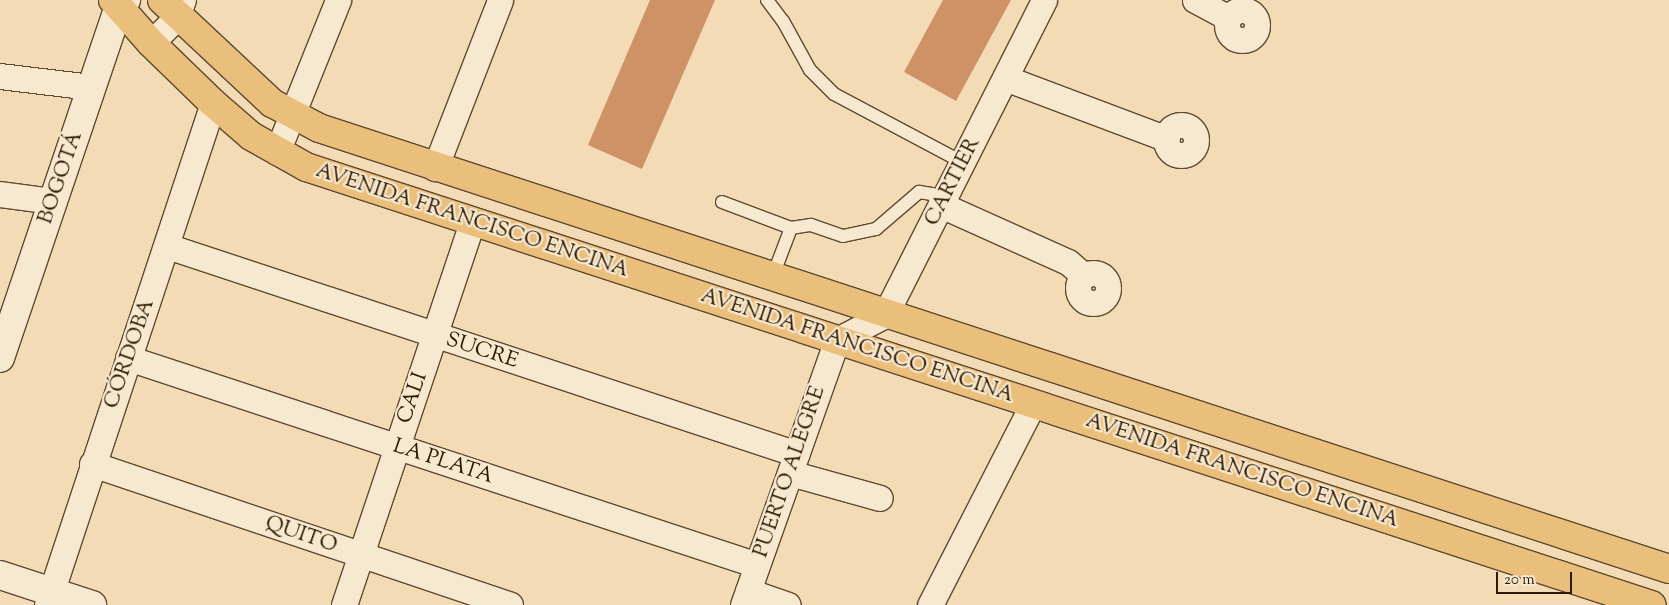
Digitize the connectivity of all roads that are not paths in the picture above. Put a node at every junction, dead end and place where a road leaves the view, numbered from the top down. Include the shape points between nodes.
1 (338, 0) edge
2 (500, 0) edge
3 (767, 0) edge
4 (1044, 0) edge
5 (1195, 0) edge
6 (120, 2) edge
7 (174, 5) edge
8 (1229, 18) dead end
9 (151, 43) junction
10 (0, 76) edge
11 (1005, 78) junction
12 (91, 88) junction
13 (213, 103) junction
14 (294, 116) junction
15 (1167, 140) dead end
16 (277, 152) junction
17 (962, 162) junction
18 (435, 168) junction
19 (0, 194) edge
20 (54, 201) junction
21 (722, 202) dead end
22 (941, 205) junction
23 (473, 220) junction
24 (791, 228) junction
25 (167, 246) junction
26 (1084, 276) dead end
27 (772, 278) junction
28 (7, 315) edge
29 (885, 315) junction
30 (434, 335) junction
31 (837, 340) junction
32 (0, 358) edge
33 (128, 358) junction
34 (1033, 404) junction
35 (397, 447) junction
36 (1338, 458) junction
37 (92, 464) junction
38 (793, 464) junction
39 (1324, 496) junction
40 (880, 498) dead end
41 (361, 555) junction
42 (1643, 561) junction
43 (757, 565) junction
44 (1669, 570) edge
45 (0, 575) edge
46 (49, 598) edge
47 (746, 598) edge
48 (1640, 601) edge
49 (92, 605) edge
50 (344, 605) edge
51 (510, 605) edge
52 (788, 605) edge
53 (930, 605) edge

1 - 14 street
2 - 18 street
3 - 17 lane via 783,21 810,70 834,94
4 - 11 street, CARTIER
5 - 8 street
6 - 9 main road, AVENIDA FRANCISCO ENCINA
6 - 12 street, BOGOTÁ
7 - 9 street
7 - 14 main road, AVENIDA FRANCISCO ENCINA via 251,86
9 - 13 main road, AVENIDA FRANCISCO ENCINA
10 - 12 street
11 - 15 street
11 - 17 street, CARTIER
12 - 20 street, BOGOTÁ
13 - 16 main road, AVENIDA FRANCISCO ENCINA
13 - 25 street, CÓRDOBA
14 - 16 street
14 - 18 main road, AVENIDA FRANCISCO ENCINA via 319,128
16 - 23 main road, AVENIDA FRANCISCO ENCINA via 306,167
17 - 22 street, CARTIER
18 - 27 main road, AVENIDA FRANCISCO ENCINA
19 - 20 street
20 - 28 street, BOGOTÁ
21 - 24 lane
22 - 24 lane via 932,194 919,192 876,229 843,236 811,225
22 - 26 street via 1068,262
22 - 29 street, CARTIER
23 - 30 street, CALI
23 - 31 main road, AVENIDA FRANCISCO ENCINA
24 - 27 lane
25 - 30 street, SUCRE
25 - 33 street, CÓRDOBA
27 - 29 main road, AVENIDA FRANCISCO ENCINA
28 - 32 street, BOGOTÁ
29 - 31 street
29 - 36 main road, AVENIDA FRANCISCO ENCINA
30 - 35 street, CALI
30 - 38 street, SUCRE
31 - 34 main road, AVENIDA FRANCISCO ENCINA
31 - 38 street, PUERTO ALEGRE
33 - 35 street, LA PLATA
33 - 37 street, CÓRDOBA
34 - 39 main road, AVENIDA FRANCISCO ENCINA
34 - 53 street
35 - 41 street, CALI
35 - 43 street, LA PLATA
36 - 39 main road
36 - 42 main road, AVENIDA FRANCISCO ENCINA
37 - 41 street, QUITO
37 - 46 street, CÓRDOBA
38 - 40 street, SUCRE
38 - 43 street, PUERTO ALEGRE
39 - 48 main road, AVENIDA FRANCISCO ENCINA
41 - 50 street, CALI
41 - 51 street, QUITO
42 - 44 main road, AVENIDA FRANCISCO ENCINA
42 - 48 main road
43 - 47 street, PUERTO ALEGRE
45 - 46 street
46 - 49 street
47 - 52 street

